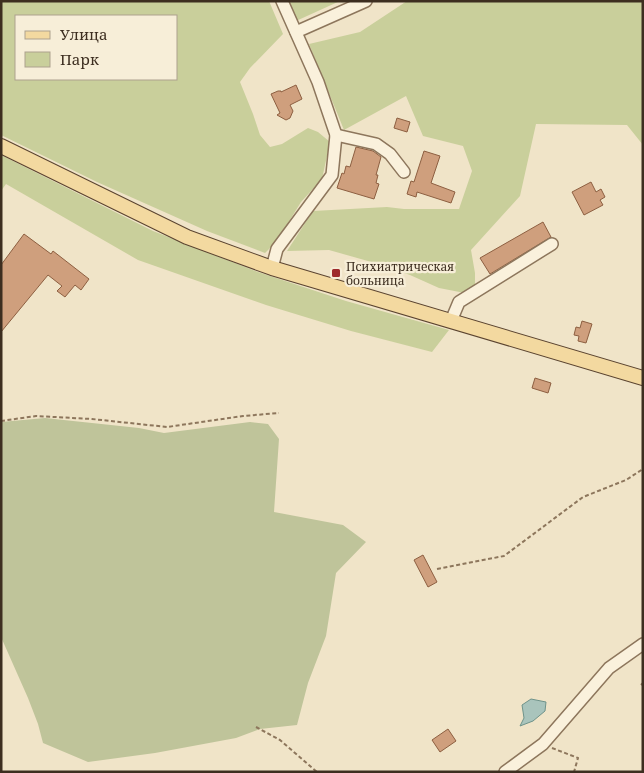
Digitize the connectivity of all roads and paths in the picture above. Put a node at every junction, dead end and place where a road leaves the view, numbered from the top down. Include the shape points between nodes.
1 (282, 1) edge
2 (366, 1) edge
3 (296, 32) junction
4 (336, 135) junction
5 (1, 146) edge
6 (404, 172) dead end
7 (552, 244) dead end
8 (272, 268) junction
9 (451, 321) junction
10 (643, 378) edge
11 (279, 413) dead end
12 (1, 421) edge
13 (643, 469) edge
14 (437, 569) dead end
15 (643, 644) edge
16 (256, 726) dead end
17 (543, 744) junction
18 (317, 772) edge
19 (505, 772) edge
20 (574, 772) edge

1 - 3 street
2 - 3 street
3 - 4 street
4 - 6 street via 376,144 390,154
4 - 8 street via 332,175 277,249
5 - 8 main road via 187,237
7 - 9 street via 459,302
8 - 9 main road
9 - 10 main road
11 - 12 path via 167,427 36,416
13 - 14 path via 626,480 583,497 504,556
15 - 17 street via 609,668
16 - 18 path via 280,740
17 - 19 street
17 - 20 path via 578,758

